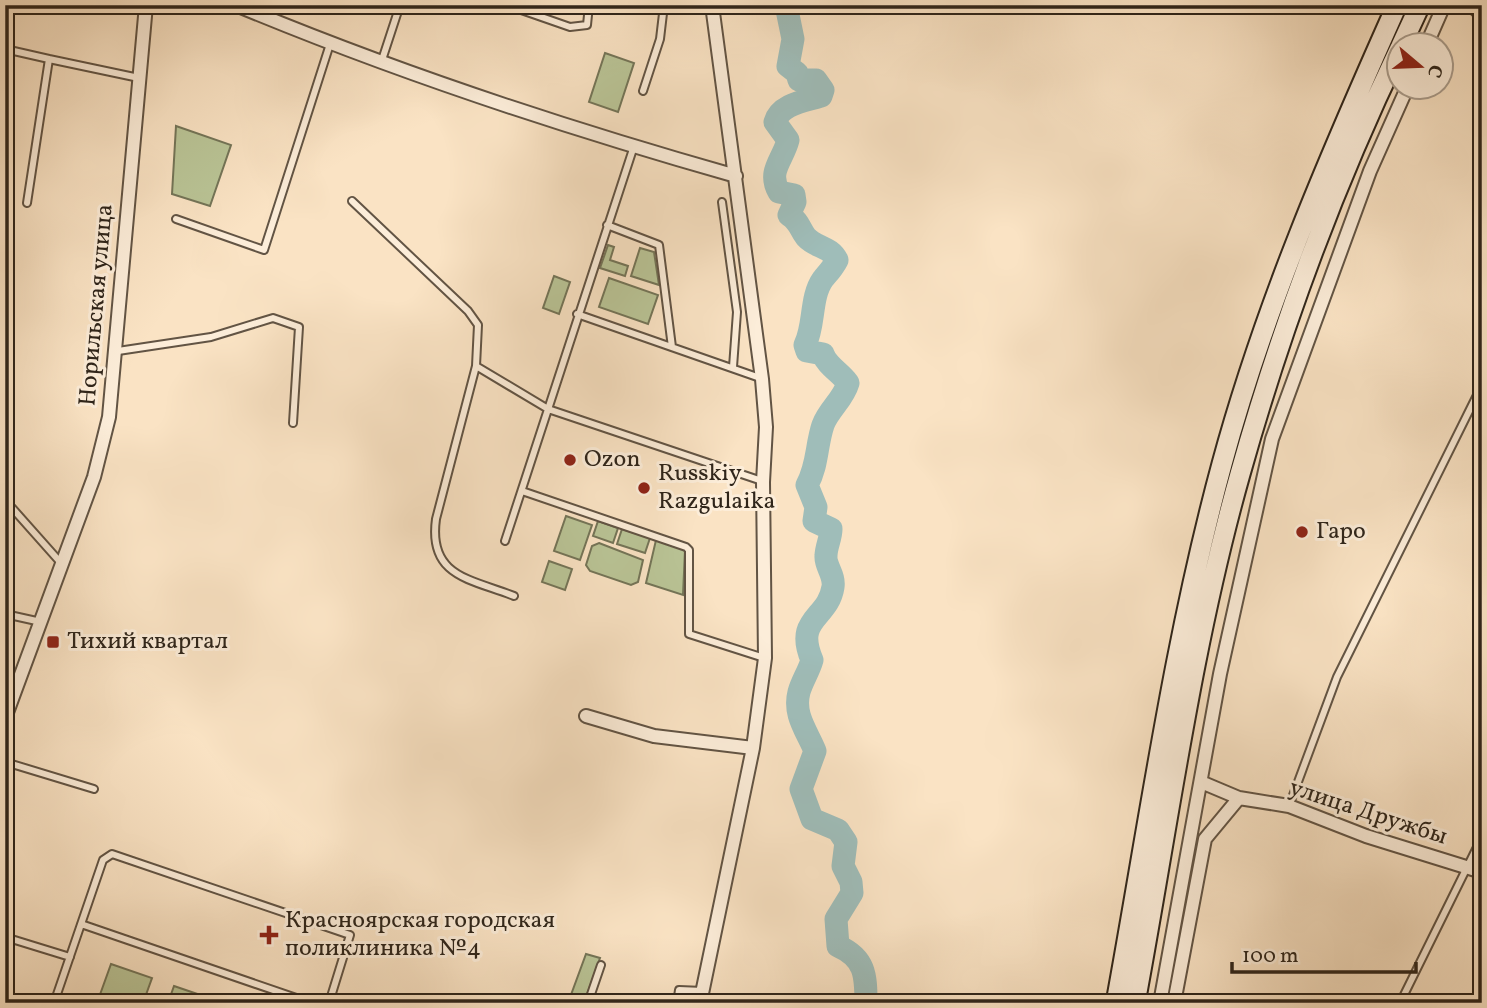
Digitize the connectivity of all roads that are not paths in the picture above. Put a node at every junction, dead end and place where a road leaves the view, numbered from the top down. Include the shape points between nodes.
1 (10, 5) edge
2 (146, 5) edge
3 (236, 5) edge
4 (400, 5) edge
5 (507, 5) edge
6 (589, 5) edge
7 (664, 5) edge
8 (712, 5) edge
9 (1397, 5) edge
10 (1420, 5) edge
11 (1444, 5) edge
12 (1467, 5) edge
13 (1482, 19) edge
14 (5, 29) edge
15 (1407, 32) edge
16 (1432, 32) edge
17 (330, 44) junction
18 (5, 49) edge
19 (49, 59) junction
20 (381, 64) junction
21 (139, 78) junction
22 (1386, 79) edge
23 (643, 91) dead end
24 (1401, 102) edge
25 (635, 144) junction
26 (736, 176) junction
27 (352, 201) dead end
28 (722, 202) dead end
29 (27, 203) dead end
30 (176, 219) dead end
31 (607, 225) junction
32 (577, 314) junction
33 (672, 347) junction
34 (118, 351) junction
35 (476, 366) junction
36 (733, 367) junction
37 (762, 379) junction
38 (1482, 385) edge
39 (548, 409) junction
40 (293, 423) dead end
41 (763, 482) junction
42 (522, 491) junction
43 (5, 500) edge
44 (505, 541) dead end
45 (62, 565) junction
46 (514, 596) dead end
47 (5, 614) edge
48 (41, 622) junction
49 (765, 658) junction
50 (586, 716) dead end
51 (5, 718) edge
52 (753, 748) junction
53 (5, 762) edge
54 (1201, 782) junction
55 (94, 789) dead end
56 (1239, 798) junction
57 (1289, 806) junction
58 (1482, 837) edge
59 (1468, 868) junction
60 (1482, 872) edge
61 (81, 924) junction
62 (5, 937) edge
63 (70, 957) junction
64 (601, 965) dead end
65 (702, 997) edge
66 (54, 1003) edge
67 (311, 1003) edge
68 (329, 1003) edge
69 (589, 1003) edge
70 (677, 1003) edge
71 (1116, 1003) edge
72 (1135, 1003) edge
73 (1160, 1003) edge
74 (1174, 1003) edge
75 (1399, 1003) edge

1 - 14 lane
2 - 21 street, Норильская улица
3 - 17 street
4 - 20 lane
5 - 6 lane via 570,27 587,25
7 - 23 lane via 660,39
8 - 26 street
9 - 71 main road via 1317,185 1222,463 1181,638
10 - 15 main road
11 - 16 street
12 - 13 lane
17 - 20 street
17 - 30 lane via 264,250
18 - 19 lane
19 - 21 lane
19 - 29 lane
20 - 25 street
21 - 34 street, Норильская улица
22 - 72 main road via 1327,213 1277,348 1239,476 1200,643
24 - 54 street via 1370,171 1272,439
25 - 26 street
25 - 31 lane
26 - 37 street
27 - 35 lane via 478,324
28 - 36 lane via 737,312
31 - 32 lane
31 - 33 lane via 659,245
32 - 33 lane
32 - 39 lane
33 - 36 lane
34 - 40 lane via 211,337 273,317 299,327
34 - 45 street, Норильская улица via 110,418
35 - 39 lane
35 - 46 lane via 436,519 438,554 446,569
36 - 37 lane
37 - 41 street via 766,427
38 - 57 lane via 1337,677
39 - 41 lane
39 - 42 lane
41 - 49 street
42 - 44 lane
42 - 49 lane via 686,547 689,634
43 - 45 lane
45 - 48 street, Норильская улица
47 - 48 lane
48 - 51 street, Норильская улица
49 - 52 street
50 - 52 street via 654,736
52 - 65 street
53 - 55 lane
54 - 56 street, улица Дружбы
54 - 73 street
56 - 57 street, улица Дружбы
56 - 74 street via 1205,839
57 - 59 street, улица Дружбы
58 - 59 lane
59 - 60 street, улица Дружбы
59 - 75 lane
61 - 63 lane
61 - 67 lane
61 - 68 lane via 103,860 112,855 350,935
62 - 63 lane
63 - 66 lane
64 - 69 lane
65 - 70 lane via 680,990

